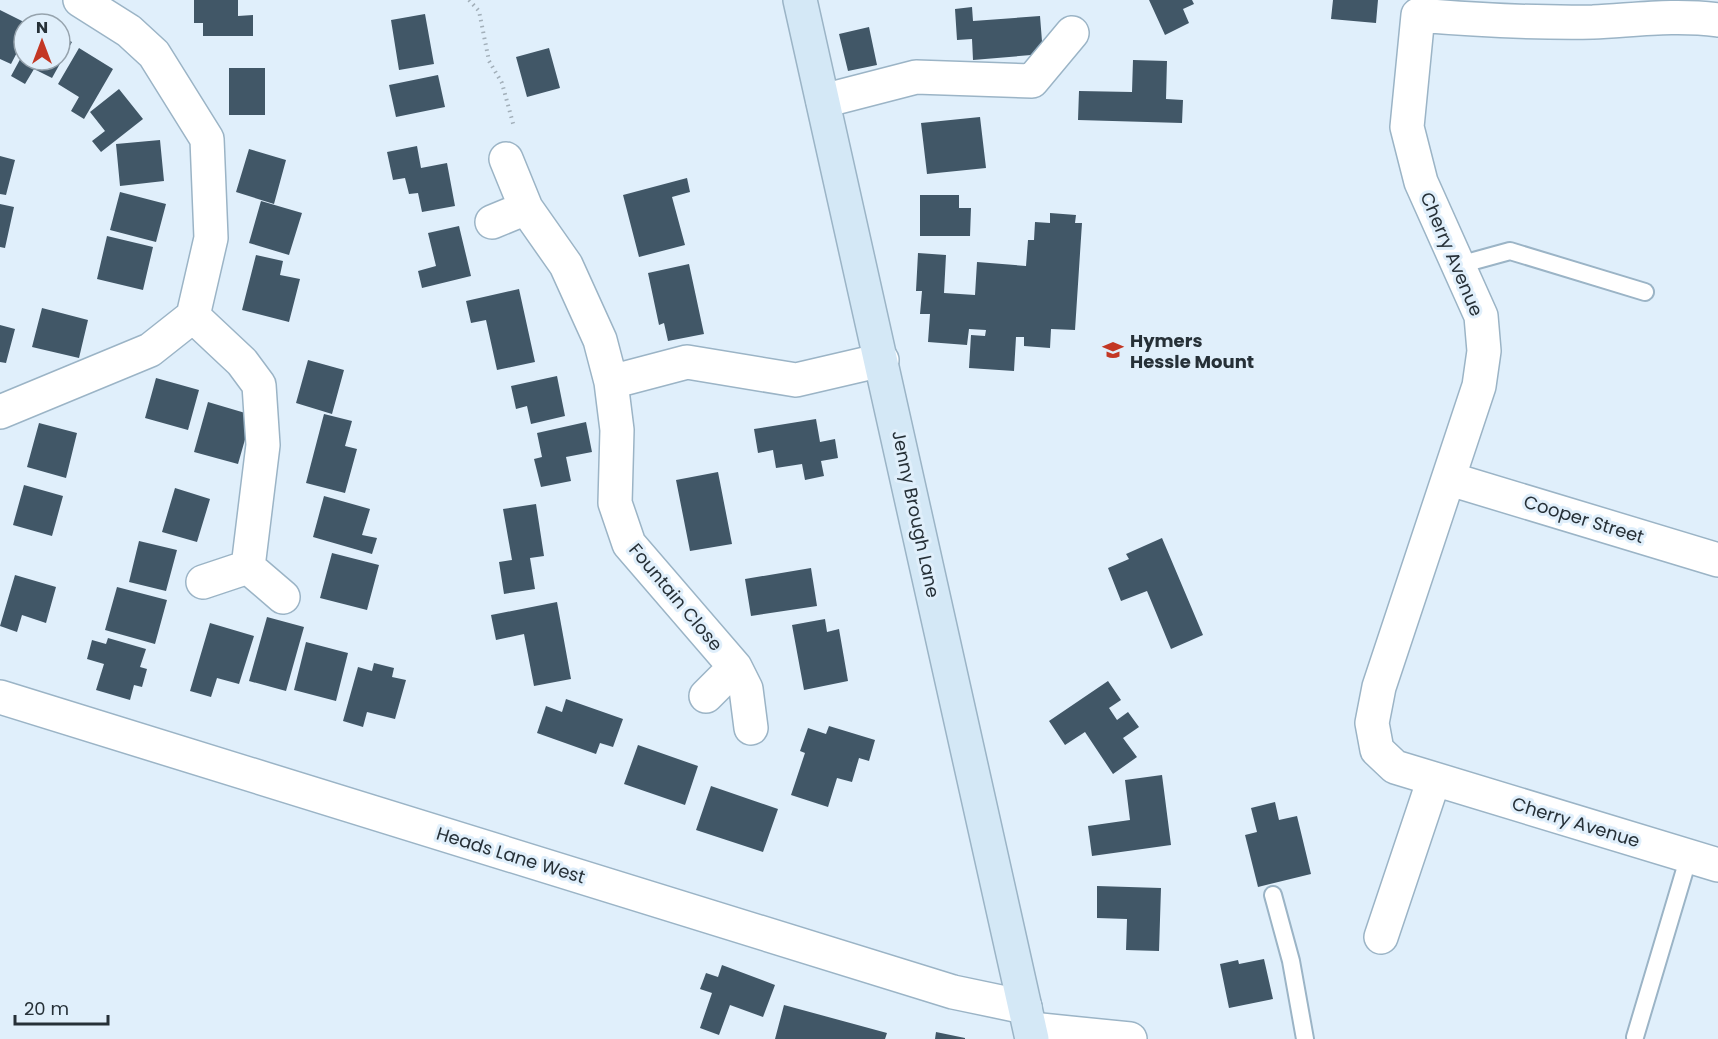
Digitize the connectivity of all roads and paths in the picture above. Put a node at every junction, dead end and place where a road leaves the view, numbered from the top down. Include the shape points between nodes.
1 (80, 0) edge
2 (469, 0) edge
3 (800, 0) edge
4 (1418, 7) edge
5 (1718, 20) edge
6 (1072, 33) dead end
7 (823, 101) junction
8 (506, 159) joint
9 (526, 208) junction
10 (492, 222) dead end
11 (1459, 266) junction
12 (1645, 292) dead end
13 (193, 316) junction
14 (882, 360) junction
15 (610, 382) junction
16 (0, 412) edge
17 (1450, 479) junction
18 (1718, 560) edge
19 (248, 567) junction
20 (203, 582) dead end
21 (283, 597) dead end
22 (735, 667) junction
23 (706, 696) dead end
24 (0, 697) edge
25 (751, 728) dead end
26 (1434, 779) junction
27 (1703, 861) edge
28 (1273, 895) dead end
29 (1381, 937) dead end
30 (1029, 1025) edge
31 (1635, 1037) dead end
32 (1130, 1039) edge
33 (1305, 1039) edge

1 - 13 street via 129,31 154,54 207,139 211,238
2 - 8 path via 478,11 489,61 502,83 519,143
3 - 7 street, Jenny Brough Lane
4 - 5 street, Cherry Avenue via 1518,23 1597,22 1653,16
4 - 11 street, Cherry Avenue via 1407,127 1421,182
6 - 7 street via 1032,81 916,77
7 - 14 street, Jenny Brough Lane
8 - 9 street, Fountain Close
9 - 10 street
9 - 15 street, Fountain Close via 566,265 600,340
11 - 12 lane via 1510,251
11 - 17 street, Cherry Avenue via 1481,316 1484,351 1479,386
13 - 16 street via 150,350
13 - 19 street via 242,362 259,385 263,445
14 - 15 street via 796,380 687,362
14 - 30 street, Jenny Brough Lane
15 - 22 street, Fountain Close via 617,430 615,502 629,544
17 - 18 street, Cooper Street
17 - 26 street, Cherry Avenue via 1379,687 1372,723 1377,750 1395,767
19 - 20 street
19 - 21 street
22 - 23 street, Fountain Close
22 - 25 street, Fountain Close via 746,689
24 - 30 street, Heads Lane West via 953,992
26 - 27 street, Cherry Avenue
26 - 29 street
27 - 31 lane
28 - 33 lane via 1291,961
30 - 32 street, Heads Lane West

